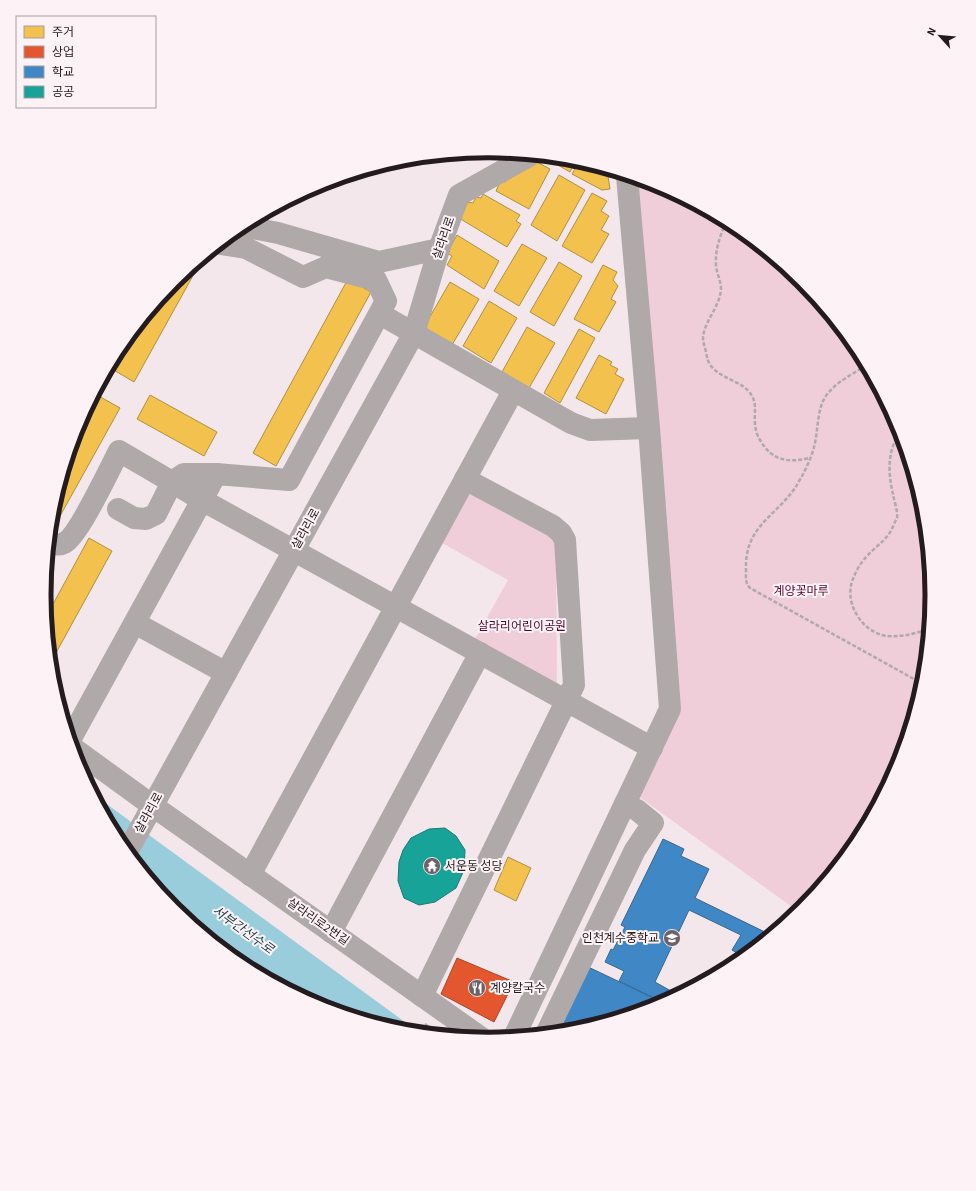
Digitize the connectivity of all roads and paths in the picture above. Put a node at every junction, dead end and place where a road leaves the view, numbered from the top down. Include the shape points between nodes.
1 (523, 160) edge
2 (628, 182) edge
3 (252, 228) edge
4 (724, 228) edge
5 (227, 245) edge
6 (439, 250) junction
7 (380, 314) junction
8 (414, 333) junction
9 (861, 368) edge
10 (513, 391) junction
11 (649, 428) junction
12 (896, 439) edge
13 (810, 458) junction
14 (216, 474) junction
15 (465, 479) junction
16 (172, 482) junction
17 (202, 500) junction
18 (118, 509) dead end
19 (54, 545) edge
20 (295, 550) junction
21 (396, 606) junction
22 (135, 622) junction
23 (923, 631) edge
24 (480, 653) junction
25 (226, 674) junction
26 (917, 681) edge
27 (567, 701) junction
28 (73, 734) edge
29 (652, 748) junction
30 (81, 755) edge
31 (625, 804) junction
32 (150, 811) junction
33 (130, 846) edge
34 (250, 875) junction
35 (331, 932) junction
36 (422, 996) junction
37 (549, 1028) edge
38 (473, 1032) edge
39 (516, 1032) edge

1 - 6 street, 살라리로 via 459,195
2 - 11 street
3 - 6 street via 379,262
4 - 13 path via 717,251 716,266 720,290 718,302 703,336 708,360 719,374 743,387 752,396 756,404 757,435 769,452 784,460
5 - 7 street via 246,248 302,277 326,267 376,280 386,301
6 - 8 street, 살라리로
7 - 8 street
7 - 14 street via 289,480
8 - 10 street
8 - 20 street, 살라리로
9 - 13 path via 828,392 821,406
10 - 11 street via 571,423 590,430
10 - 15 street
11 - 29 street via 670,709
12 - 23 path via 891,456 890,480 897,518 891,533 857,569 850,591 851,604 865,625 881,634 906,635
13 - 26 path via 800,480 788,497 759,527 752,540 745,566 747,585
14 - 16 street via 184,474
14 - 17 street
15 - 21 street
15 - 27 street via 553,526 561,532 565,540 574,685
16 - 17 street
16 - 18 street via 156,514 146,519 134,518
16 - 19 street via 119,451 78,528 64,543
17 - 20 street
17 - 22 street
20 - 21 street
20 - 25 street, 살라리로
21 - 24 street
21 - 34 street
22 - 25 street
22 - 28 street
24 - 27 street
24 - 35 street
25 - 32 street, 살라리로
27 - 29 street
27 - 36 street
29 - 31 street
30 - 32 street, 살라리로2번길
31 - 37 street via 653,823 636,850
31 - 39 street
32 - 33 street, 살라리로, bridge
32 - 34 street, 살라리로2번길
34 - 35 street, 살라리로2번길
35 - 36 street, 살라리로2번길
36 - 38 street, 살라리로2번길

